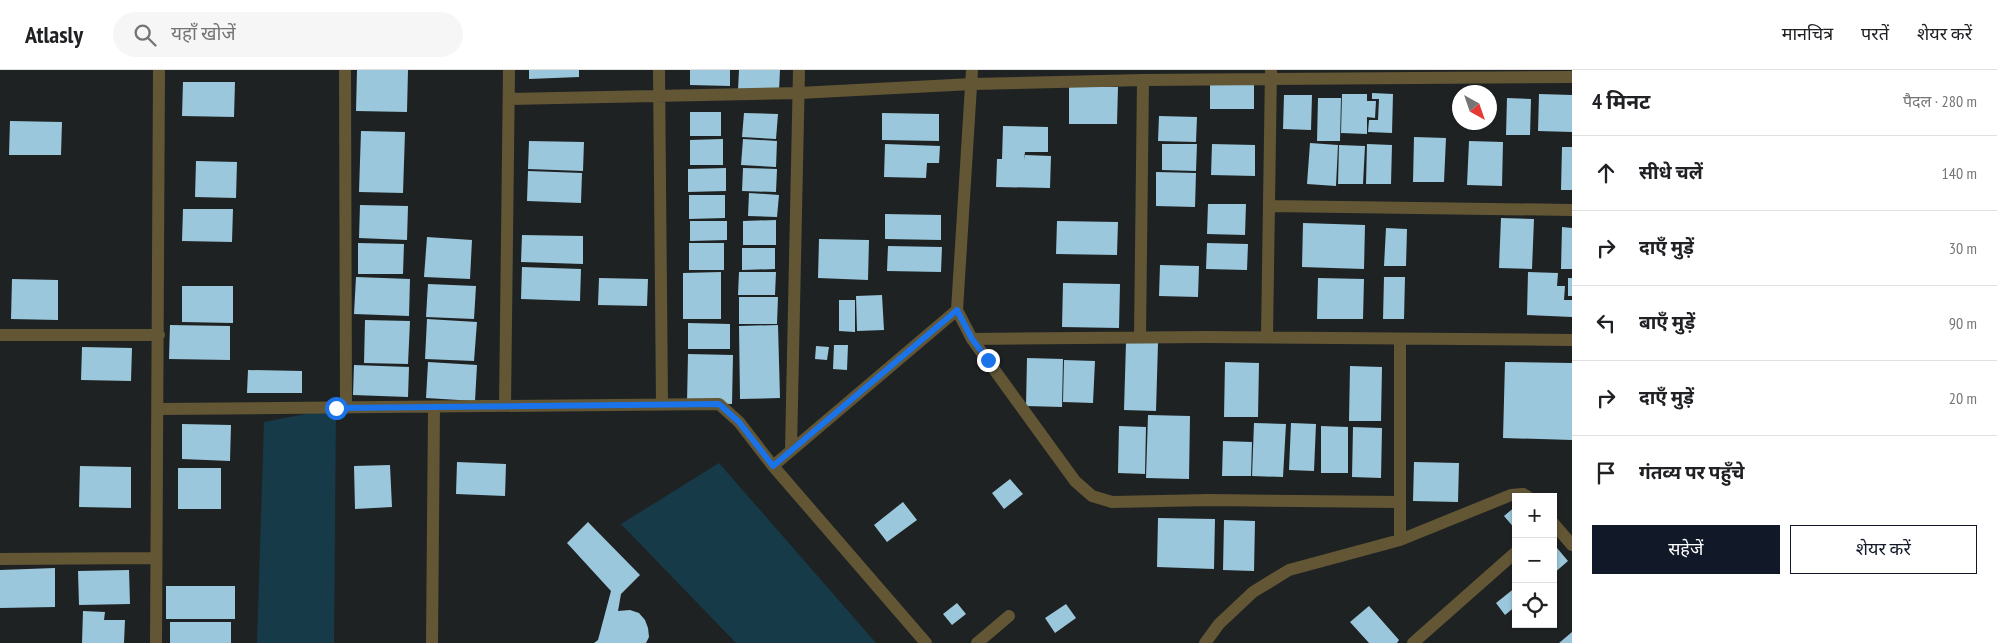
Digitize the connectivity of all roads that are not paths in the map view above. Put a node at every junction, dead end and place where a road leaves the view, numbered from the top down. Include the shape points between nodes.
1 (159, 70) edge
2 (345, 70) edge
3 (509, 70) edge
4 (659, 70) edge
5 (799, 70) edge
6 (972, 70) edge
7 (1529, 73) edge
8 (1407, 74) edge
9 (1271, 75) edge
10 (1572, 76) edge
11 (1143, 80) junction
12 (972, 84) junction
13 (799, 93) junction
14 (659, 96) junction
15 (509, 99) junction
16 (1269, 206) junction
17 (1572, 210) edge
18 (957, 310) junction
19 (0, 334) edge
20 (159, 334) junction
21 (1140, 336) junction
22 (1267, 337) junction
23 (1400, 338) junction
24 (972, 339) junction
25 (1572, 340) edge
26 (662, 405) junction
27 (505, 406) junction
28 (434, 407) junction
29 (346, 408) junction
30 (158, 409) junction
31 (791, 450) junction
32 (773, 466) junction
33 (1512, 495) edge
34 (1400, 502) junction
35 (1557, 527) edge
36 (1400, 540) junction
37 (1572, 544) edge
38 (1512, 556) edge
39 (156, 558) junction
40 (0, 559) edge
41 (1009, 616) dead end
42 (156, 643) edge
43 (432, 643) edge
44 (926, 643) edge
45 (977, 643) edge
46 (1205, 643) edge
47 (1413, 643) edge

1 - 20 street
2 - 29 street
3 - 15 street
4 - 14 street
5 - 13 street
6 - 12 street
7 - 8 street
7 - 10 street
8 - 9 street
9 - 11 street
9 - 16 street
11 - 12 street
11 - 21 street
12 - 13 street
12 - 18 street
13 - 14 street
13 - 31 street
14 - 15 street
14 - 26 street
15 - 27 street
16 - 17 street
16 - 22 street
18 - 24 street
18 - 31 street
19 - 20 street
20 - 30 street
21 - 22 street
21 - 24 street
22 - 23 street
23 - 25 street
23 - 34 street
24 - 34 street via 1076,481 1092,496 1112,502
26 - 27 street
26 - 32 street via 719,404 739,422
27 - 28 street
28 - 29 street
28 - 43 street
29 - 30 street
30 - 39 street
31 - 32 street
32 - 44 street
33 - 36 street
34 - 36 street
35 - 37 street
36 - 46 street via 1289,570 1252,592 1219,624
38 - 47 street
39 - 40 street
39 - 42 street
41 - 45 street

